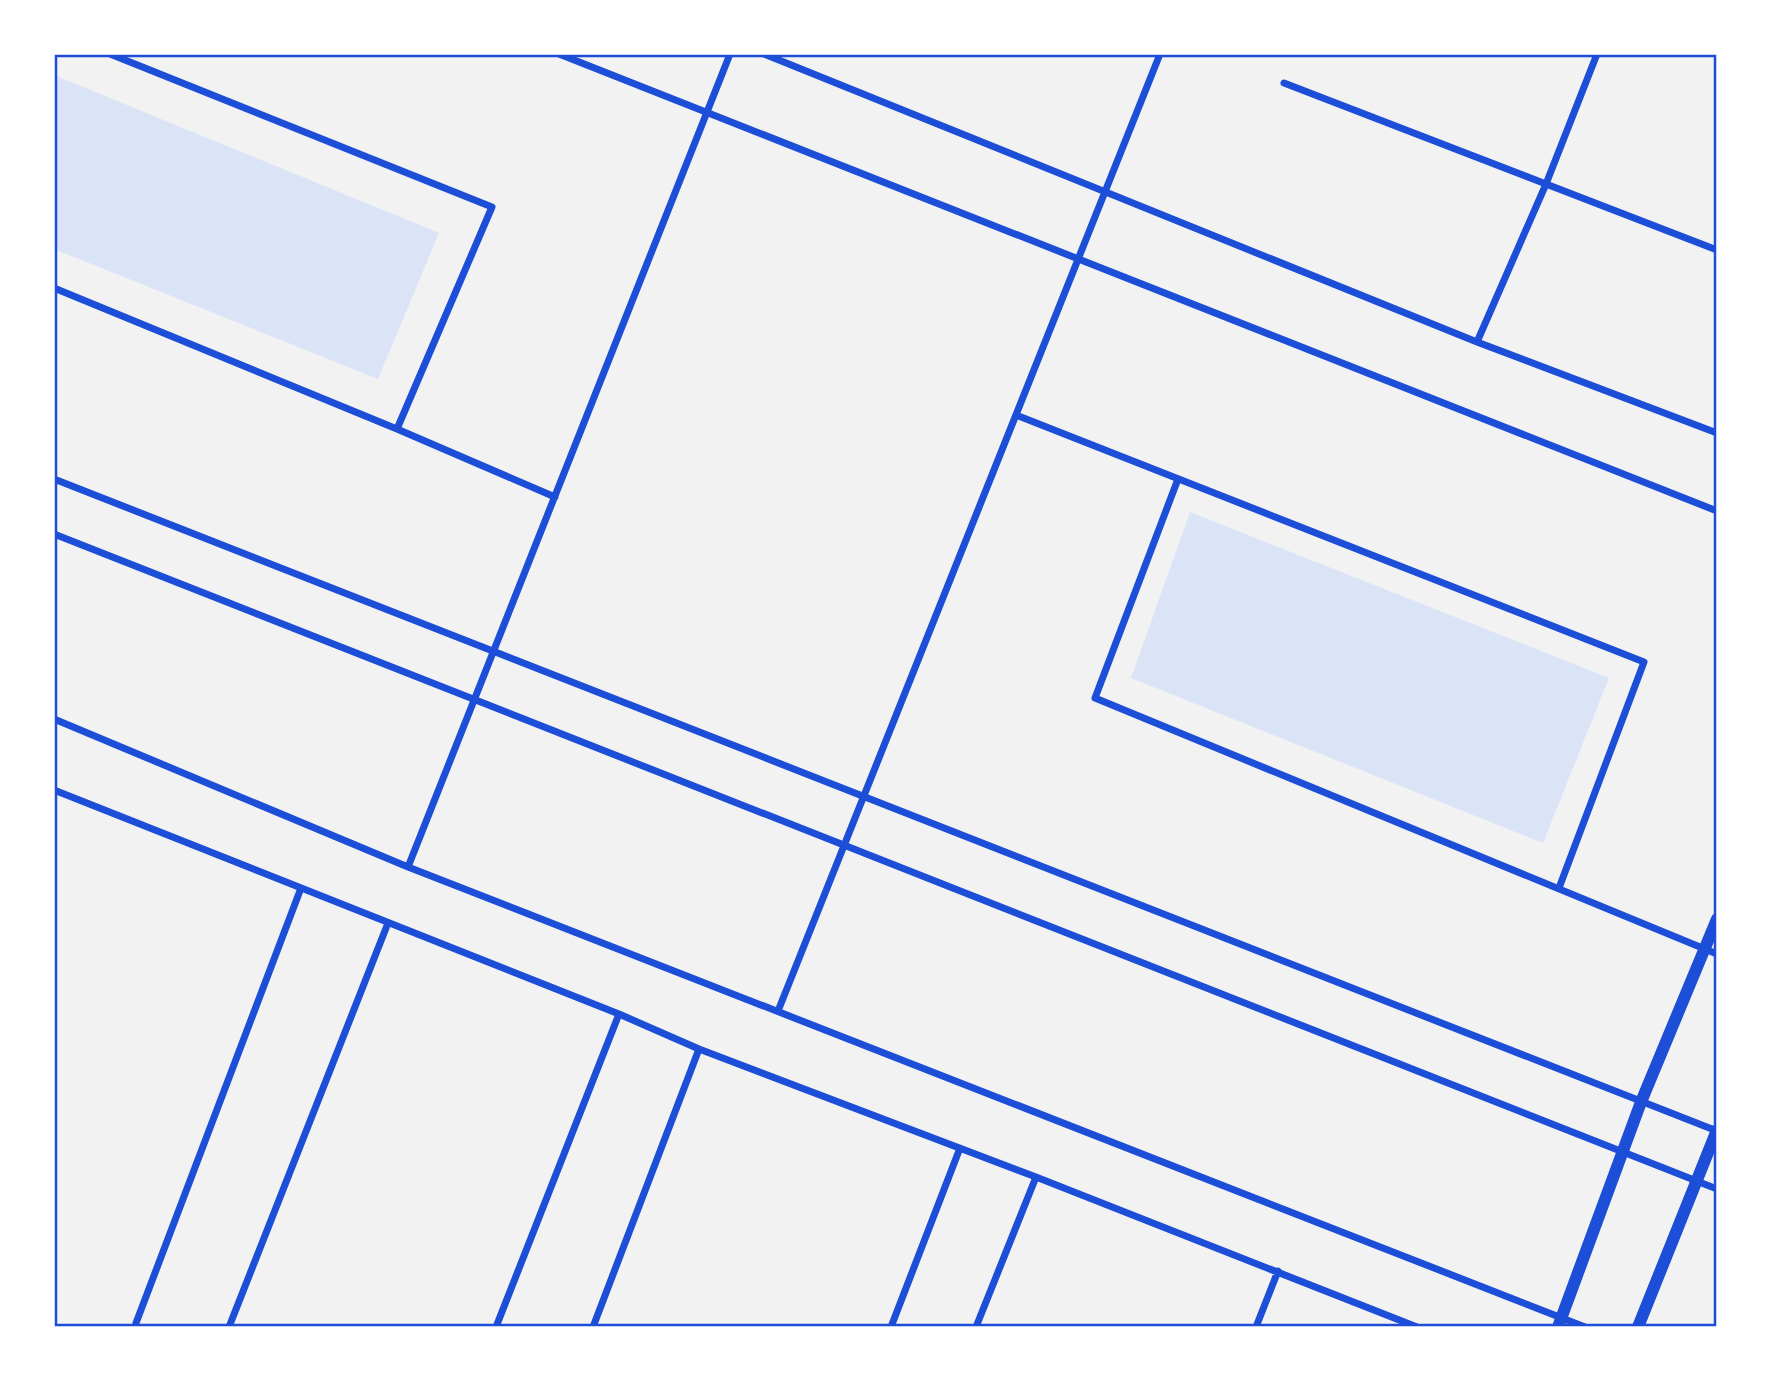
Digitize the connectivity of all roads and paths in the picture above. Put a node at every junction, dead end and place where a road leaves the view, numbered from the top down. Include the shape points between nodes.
1 (110, 54) edge
2 (559, 54) edge
3 (730, 54) edge
4 (764, 54) edge
5 (1160, 54) edge
6 (1597, 54) edge
7 (1284, 83) dead end
8 (707, 113) junction
9 (1546, 184) junction
10 (1105, 191) junction
11 (1717, 250) edge
12 (1077, 259) junction
13 (54, 288) edge
14 (1477, 342) junction
15 (1016, 415) junction
16 (397, 429) junction
17 (1717, 433) edge
18 (54, 479) edge
19 (1178, 479) junction
20 (555, 497) junction
21 (1717, 511) edge
22 (54, 534) edge
23 (494, 652) junction
24 (475, 699) junction
25 (54, 719) edge
26 (54, 790) edge
27 (863, 797) junction
28 (845, 845) junction
29 (408, 867) junction
30 (301, 888) junction
31 (1559, 888) junction
32 (1717, 919) edge
33 (388, 923) junction
34 (1711, 952) edge
35 (778, 1011) junction
36 (618, 1014) junction
37 (699, 1049) junction
38 (1641, 1101) junction
39 (1717, 1131) edge
40 (960, 1148) junction
41 (1624, 1151) junction
42 (1036, 1177) junction
43 (1697, 1181) junction
44 (1717, 1189) edge
45 (1278, 1271) junction
46 (1559, 1323) edge
47 (136, 1324) dead end
48 (229, 1327) edge
49 (496, 1327) edge
50 (593, 1327) edge
51 (891, 1327) edge
52 (976, 1327) edge
53 (1256, 1327) edge
54 (1418, 1327) edge
55 (1585, 1327) edge
56 (1638, 1327) edge

1 - 16 street via 492,207
2 - 8 street
3 - 8 street
4 - 10 street
5 - 10 street
6 - 9 street
7 - 9 street
8 - 12 street
8 - 20 street
9 - 11 street
9 - 14 street
10 - 12 street
10 - 14 street
12 - 15 street
12 - 21 street
13 - 16 street
14 - 17 street
15 - 19 street
15 - 27 street
16 - 20 street
18 - 23 street
19 - 31 street via 1095,698
19 - 31 street via 1644,663
20 - 23 street
22 - 24 street
23 - 24 street
23 - 27 street
24 - 28 street
24 - 29 street
25 - 29 street
26 - 30 street
27 - 28 street
27 - 38 street
28 - 35 street
28 - 41 street
29 - 35 street
30 - 33 street
30 - 47 street
31 - 34 street
32 - 34 street
33 - 36 street
33 - 48 street
34 - 38 street
35 - 46 street
36 - 37 street
36 - 49 street
37 - 40 street
37 - 50 street
38 - 39 street
38 - 41 street
39 - 43 street
40 - 42 street
40 - 51 street
41 - 43 street
41 - 46 street
42 - 45 street
42 - 52 street
43 - 44 street
43 - 56 street
45 - 53 street
45 - 54 street
46 - 55 street

